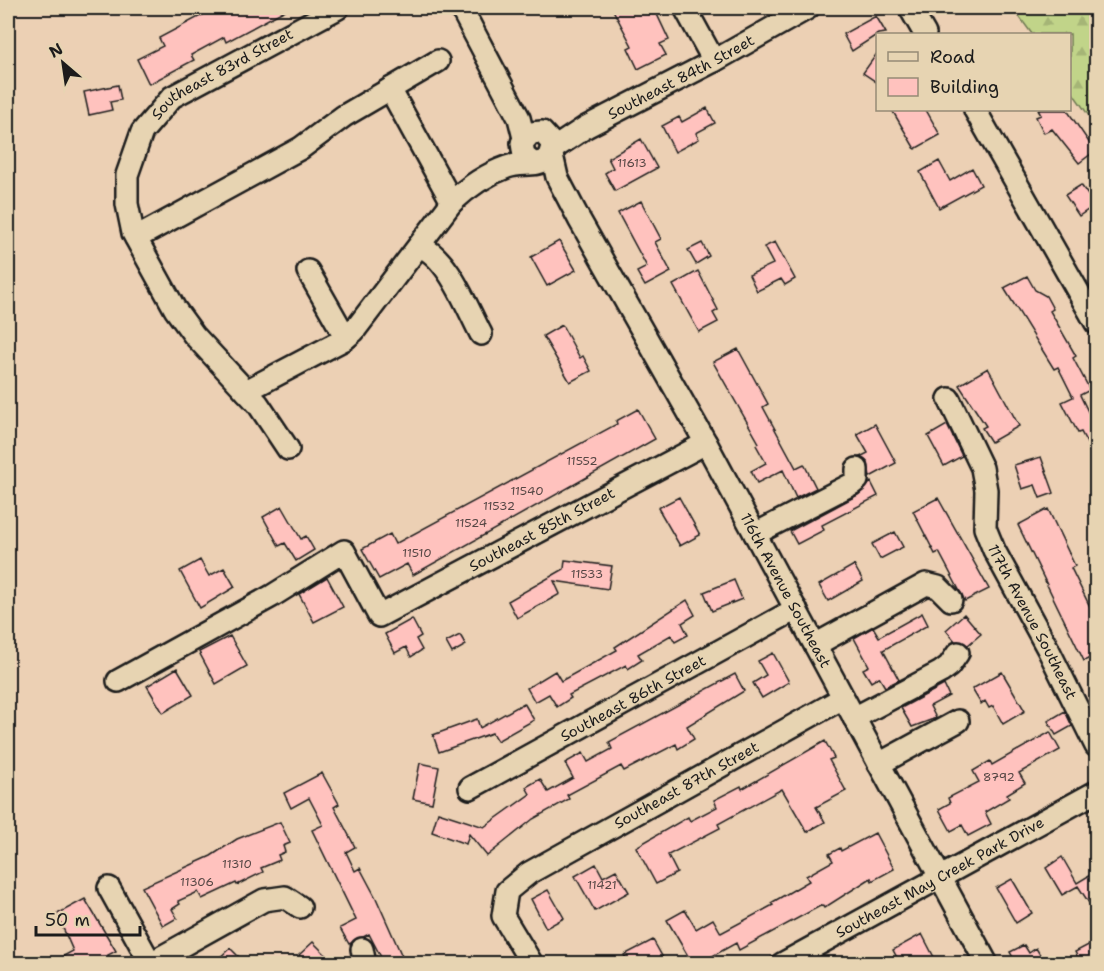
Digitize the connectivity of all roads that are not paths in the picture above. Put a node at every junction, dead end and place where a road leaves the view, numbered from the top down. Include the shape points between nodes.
1 (338, 8) edge
2 (461, 8) edge
3 (685, 8) edge
4 (808, 8) edge
5 (910, 8) edge
6 (924, 33) edge
7 (438, 61) dead end
8 (714, 61) junction
9 (390, 89) junction
10 (976, 111) edge
11 (539, 147) junction
12 (452, 202) junction
13 (136, 238) junction
14 (419, 246) junction
15 (308, 271) dead end
16 (1096, 323) edge
17 (481, 334) dead end
18 (346, 338) junction
19 (246, 391) junction
20 (949, 399) dead end
21 (705, 443) junction
22 (288, 449) dead end
23 (857, 469) dead end
24 (755, 534) junction
25 (951, 600) dead end
26 (796, 609) junction
27 (815, 645) junction
28 (958, 653) dead end
29 (118, 681) dead end
30 (843, 698) junction
31 (854, 718) junction
32 (958, 721) dead end
33 (1096, 746) edge
34 (879, 764) junction
35 (470, 788) dead end
36 (1096, 792) edge
37 (939, 877) junction
38 (109, 888) dead end
39 (300, 907) dead end
40 (150, 963) edge
41 (532, 963) edge
42 (782, 963) edge
43 (987, 963) edge

1 - 13 street, Southeast 83rd Street via 172,97 151,119 130,160 127,204
2 - 11 street, 116th Avenue Southeast via 519,118
3 - 8 street
4 - 8 street, Southeast 84th Street
5 - 6 street
7 - 9 street
8 - 11 street, Southeast 84th Street
9 - 12 street
9 - 13 street via 301,148
10 - 16 street
11 - 12 street, Southeast 84th Street
11 - 21 street, 116th Avenue Southeast
12 - 14 street, Southeast 84th Street
13 - 19 street via 184,322
14 - 17 street via 433,252 443,263
14 - 18 street, Southeast 84th Street via 367,317
15 - 18 street
18 - 19 street, Southeast 84th Street
19 - 22 street
20 - 33 street, 117th Avenue Southeast via 982,468 985,528 994,550
21 - 24 street, 116th Avenue Southeast
21 - 29 street, Southeast 85th Street via 379,616 344,551 272,596
23 - 24 street via 857,480 852,484
24 - 26 street, 116th Avenue Southeast
25 - 27 street via 938,587 926,584
26 - 27 street, 116th Avenue Southeast
26 - 35 street, Southeast 86th Street
27 - 30 street, 116th Avenue Southeast
28 - 31 street via 941,672
30 - 31 street, 116th Avenue Southeast
30 - 41 street, Southeast 87th Street via 529,873 507,891 503,916
31 - 34 street, 116th Avenue Southeast
32 - 34 street
34 - 37 street, 116th Avenue Southeast
36 - 37 street, Southeast May Creek Park Drive
37 - 42 street, Southeast May Creek Park Drive
37 - 43 street, 116th Avenue Southeast
38 - 40 street
39 - 40 street via 285,897 264,900

